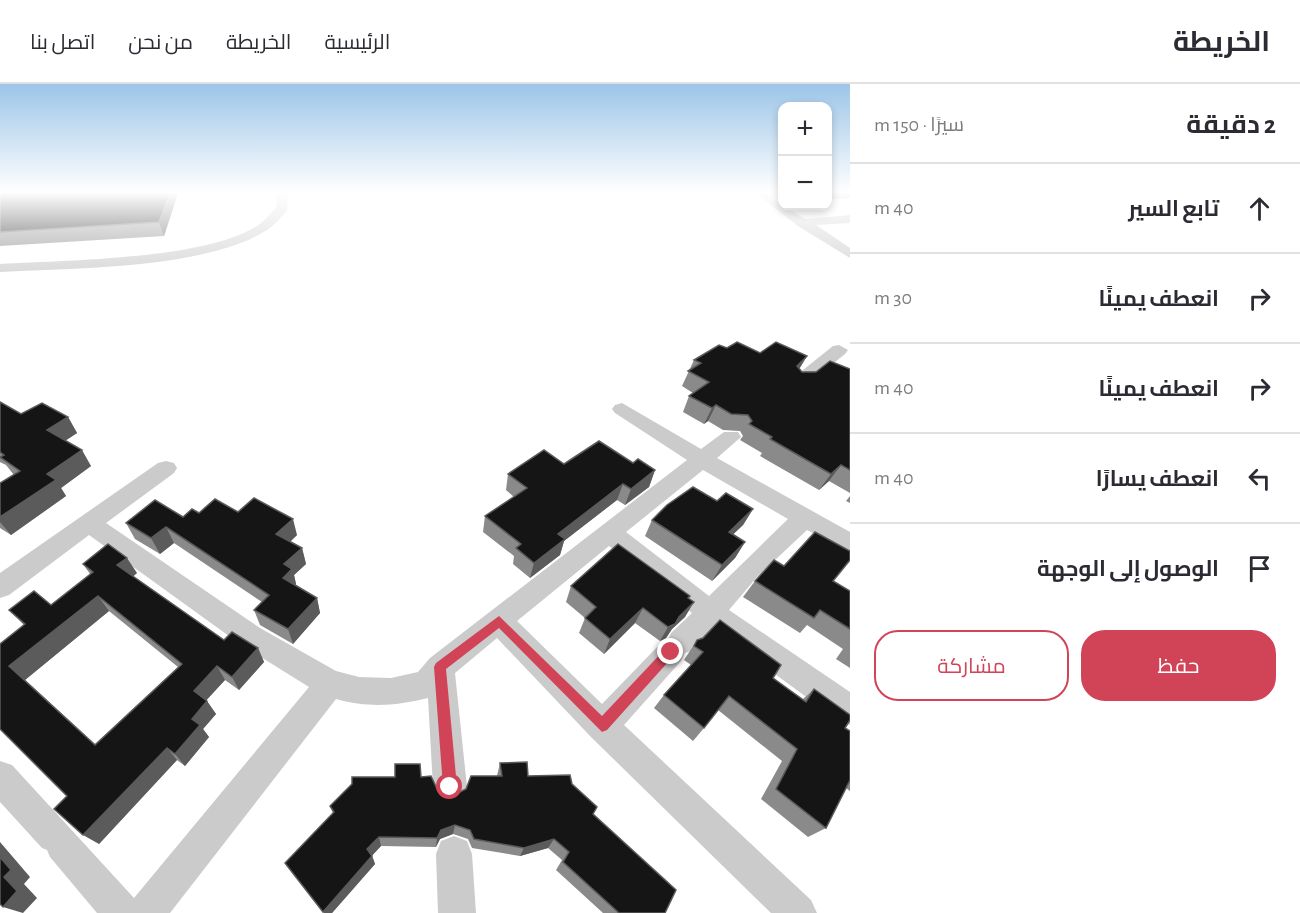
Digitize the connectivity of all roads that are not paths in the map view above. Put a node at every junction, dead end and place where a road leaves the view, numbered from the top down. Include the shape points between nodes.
1 (256, 232) edge
2 (815, 232) edge
3 (850, 254) edge
4 (0, 268) edge
5 (839, 350) dead end
6 (799, 382) edge
7 (622, 409) dead end
8 (731, 437) dead end
9 (703, 460) junction
10 (166, 468) dead end
11 (806, 516) junction
12 (89, 523) junction
13 (609, 532) junction
14 (850, 543) edge
15 (0, 587) edge
16 (709, 611) junction
17 (499, 621) junction
18 (440, 667) junction
19 (330, 684) junction
20 (850, 710) edge
21 (602, 726) junction
22 (450, 787) dead end
23 (4, 788) edge
24 (454, 854) dead end
25 (122, 913) edge
26 (146, 913) edge
27 (457, 913) edge
28 (798, 913) edge

1 - 4 street via 220,246 178,255
2 - 3 street
5 - 6 street
7 - 9 street
8 - 9 street
9 - 11 street
9 - 13 street
10 - 12 street
11 - 14 street
11 - 16 street
12 - 15 street
12 - 19 street via 254,637
13 - 16 street
13 - 17 street
16 - 20 street
16 - 21 street
17 - 18 street
17 - 21 street
18 - 19 street via 427,684 408,689 367,692
18 - 22 street
19 - 26 street
21 - 28 street
23 - 25 street via 58,840
24 - 27 street

